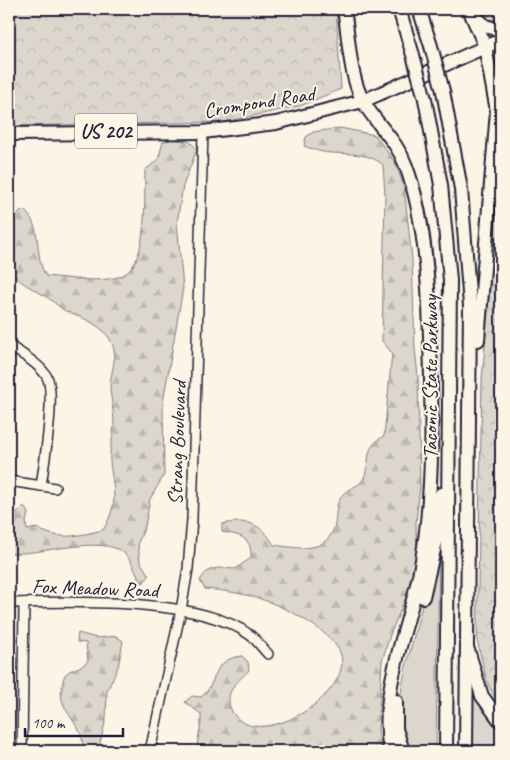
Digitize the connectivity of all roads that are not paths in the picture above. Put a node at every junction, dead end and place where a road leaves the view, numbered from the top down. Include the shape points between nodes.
1 (344, 9) edge
2 (399, 9) edge
3 (419, 9) edge
4 (470, 9) edge
5 (501, 30) edge
6 (501, 40) edge
7 (485, 46) junction
8 (363, 101) junction
9 (204, 132) junction
10 (9, 134) edge
11 (9, 345) edge
12 (469, 403) junction
13 (450, 430) junction
14 (9, 481) edge
15 (41, 486) junction
16 (55, 488) dead end
17 (9, 603) edge
18 (24, 603) junction
19 (181, 610) junction
20 (466, 644) junction
21 (268, 654) dead end
22 (501, 722) edge
23 (22, 751) edge
24 (150, 751) edge
25 (390, 751) edge
26 (403, 751) edge
27 (446, 751) edge
28 (466, 751) edge

1 - 8 highway via 357,87
2 - 13 highway, Taconic State Parkway, bridge via 425,99 441,185 449,256
3 - 12 highway, Taconic State Parkway, bridge via 443,91 458,165 470,306
4 - 5 highway via 482,24
4 - 7 highway
6 - 7 highway, Crompond Road / US 202
7 - 8 highway, Crompond Road / US 202
7 - 12 highway via 495,95 496,127 476,391
8 - 9 highway, Crompond Road / US 202 via 276,123
8 - 25 highway via 396,145 411,180 424,254 430,320 427,526 416,589 388,699
9 - 10 highway, Crompond Road / US 202
9 - 19 street, Strang Boulevard via 192,520
11 - 15 street via 39,367 50,383
12 - 20 highway, Taconic State Parkway
13 - 26 highway via 442,459 441,500 434,549 396,699 396,729
13 - 27 highway, Taconic State Parkway
14 - 15 street
15 - 16 street
17 - 18 street, Fox Meadow Road
18 - 19 street, Fox Meadow Road
18 - 23 street
19 - 21 street, Fox Meadow Road via 240,629
19 - 24 street, Strang Boulevard
20 - 22 highway via 482,696
20 - 28 highway, Taconic State Parkway

